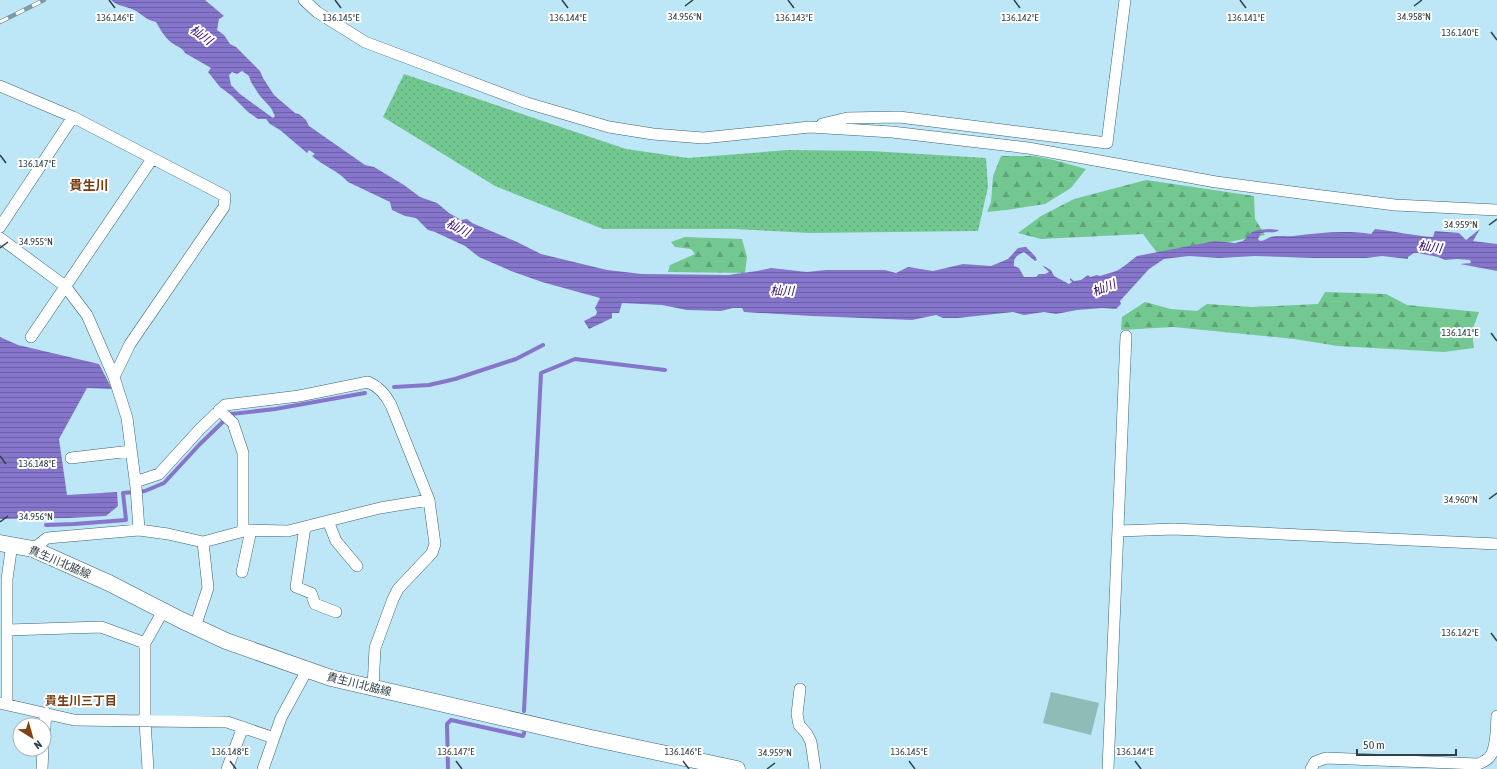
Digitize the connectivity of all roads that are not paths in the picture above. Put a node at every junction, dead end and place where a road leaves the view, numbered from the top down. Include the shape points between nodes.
1 (304, 0) edge
2 (1125, 0) edge
3 (0, 86) edge
4 (73, 117) junction
5 (810, 127) junction
6 (152, 159) junction
7 (1497, 210) edge
8 (0, 227) edge
9 (0, 238) edge
10 (65, 286) junction
11 (1126, 336) dead end
12 (31, 337) dead end
13 (114, 376) junction
14 (219, 410) junction
15 (131, 451) junction
16 (71, 458) dead end
17 (136, 489) junction
18 (429, 500) junction
19 (328, 521) junction
20 (305, 527) junction
21 (139, 530) junction
22 (247, 530) junction
23 (1119, 531) junction
24 (203, 542) junction
25 (6, 544) edge
26 (1497, 544) edge
27 (33, 549) junction
28 (357, 566) dead end
29 (242, 572) dead end
30 (163, 611) junction
31 (336, 612) dead end
32 (195, 627) junction
33 (8, 630) junction
34 (146, 643) junction
35 (307, 670) junction
36 (373, 688) junction
37 (800, 689) dead end
38 (4, 704) edge
39 (46, 713) junction
40 (46, 717) edge
41 (145, 721) junction
42 (1497, 722) edge
43 (242, 727) junction
44 (274, 738) junction
45 (43, 757) edge
46 (42, 769) edge
47 (148, 769) edge
48 (227, 769) edge
49 (263, 769) edge
50 (736, 769) edge
51 (815, 769) edge
52 (1108, 769) edge
53 (1311, 769) edge

1 - 5 street via 317,12 365,42 527,103 609,127 703,138
2 - 5 street via 1107,143 899,116 847,118
3 - 4 street
4 - 6 street
4 - 8 street
5 - 7 street via 892,132 1028,148 1216,182 1388,204
6 - 10 street
6 - 13 street via 225,196 224,206 130,344
9 - 10 street
10 - 12 street
10 - 13 street via 87,315
11 - 23 street
13 - 15 street via 127,418
14 - 17 street via 159,474
14 - 18 street via 225,405 299,396 368,382 377,386 387,396
14 - 22 street via 233,423 243,453
15 - 16 street
15 - 17 street
17 - 21 street
18 - 19 street via 380,508
18 - 36 street via 435,544 432,553 398,589 392,599 375,648
19 - 20 street
19 - 28 street via 336,541
20 - 22 street via 288,531
20 - 31 street via 296,587 311,593 315,604
21 - 24 street
21 - 27 street via 47,538
22 - 24 street
22 - 29 street
23 - 26 street via 1174,529
23 - 52 street
24 - 32 street via 208,588
25 - 27 main road, 貴生川北脇線
25 - 33 street
27 - 30 main road, 貴生川北脇線 via 109,583
30 - 32 main road, 貴生川北脇線
30 - 34 street
32 - 35 main road, 貴生川北脇線
33 - 34 street via 101,627
33 - 38 street
34 - 41 street
35 - 36 main road, 貴生川北脇線
35 - 44 street via 281,718
36 - 50 main road, 貴生川北脇線
37 - 51 street via 796,714 799,724 811,742
38 - 39 street
39 - 40 street
39 - 41 street via 74,720
41 - 43 street via 227,722
41 - 47 street
42 - 53 street via 1491,756 1478,764 1326,758 1315,762
43 - 44 street
43 - 48 street
44 - 49 street
45 - 46 street

